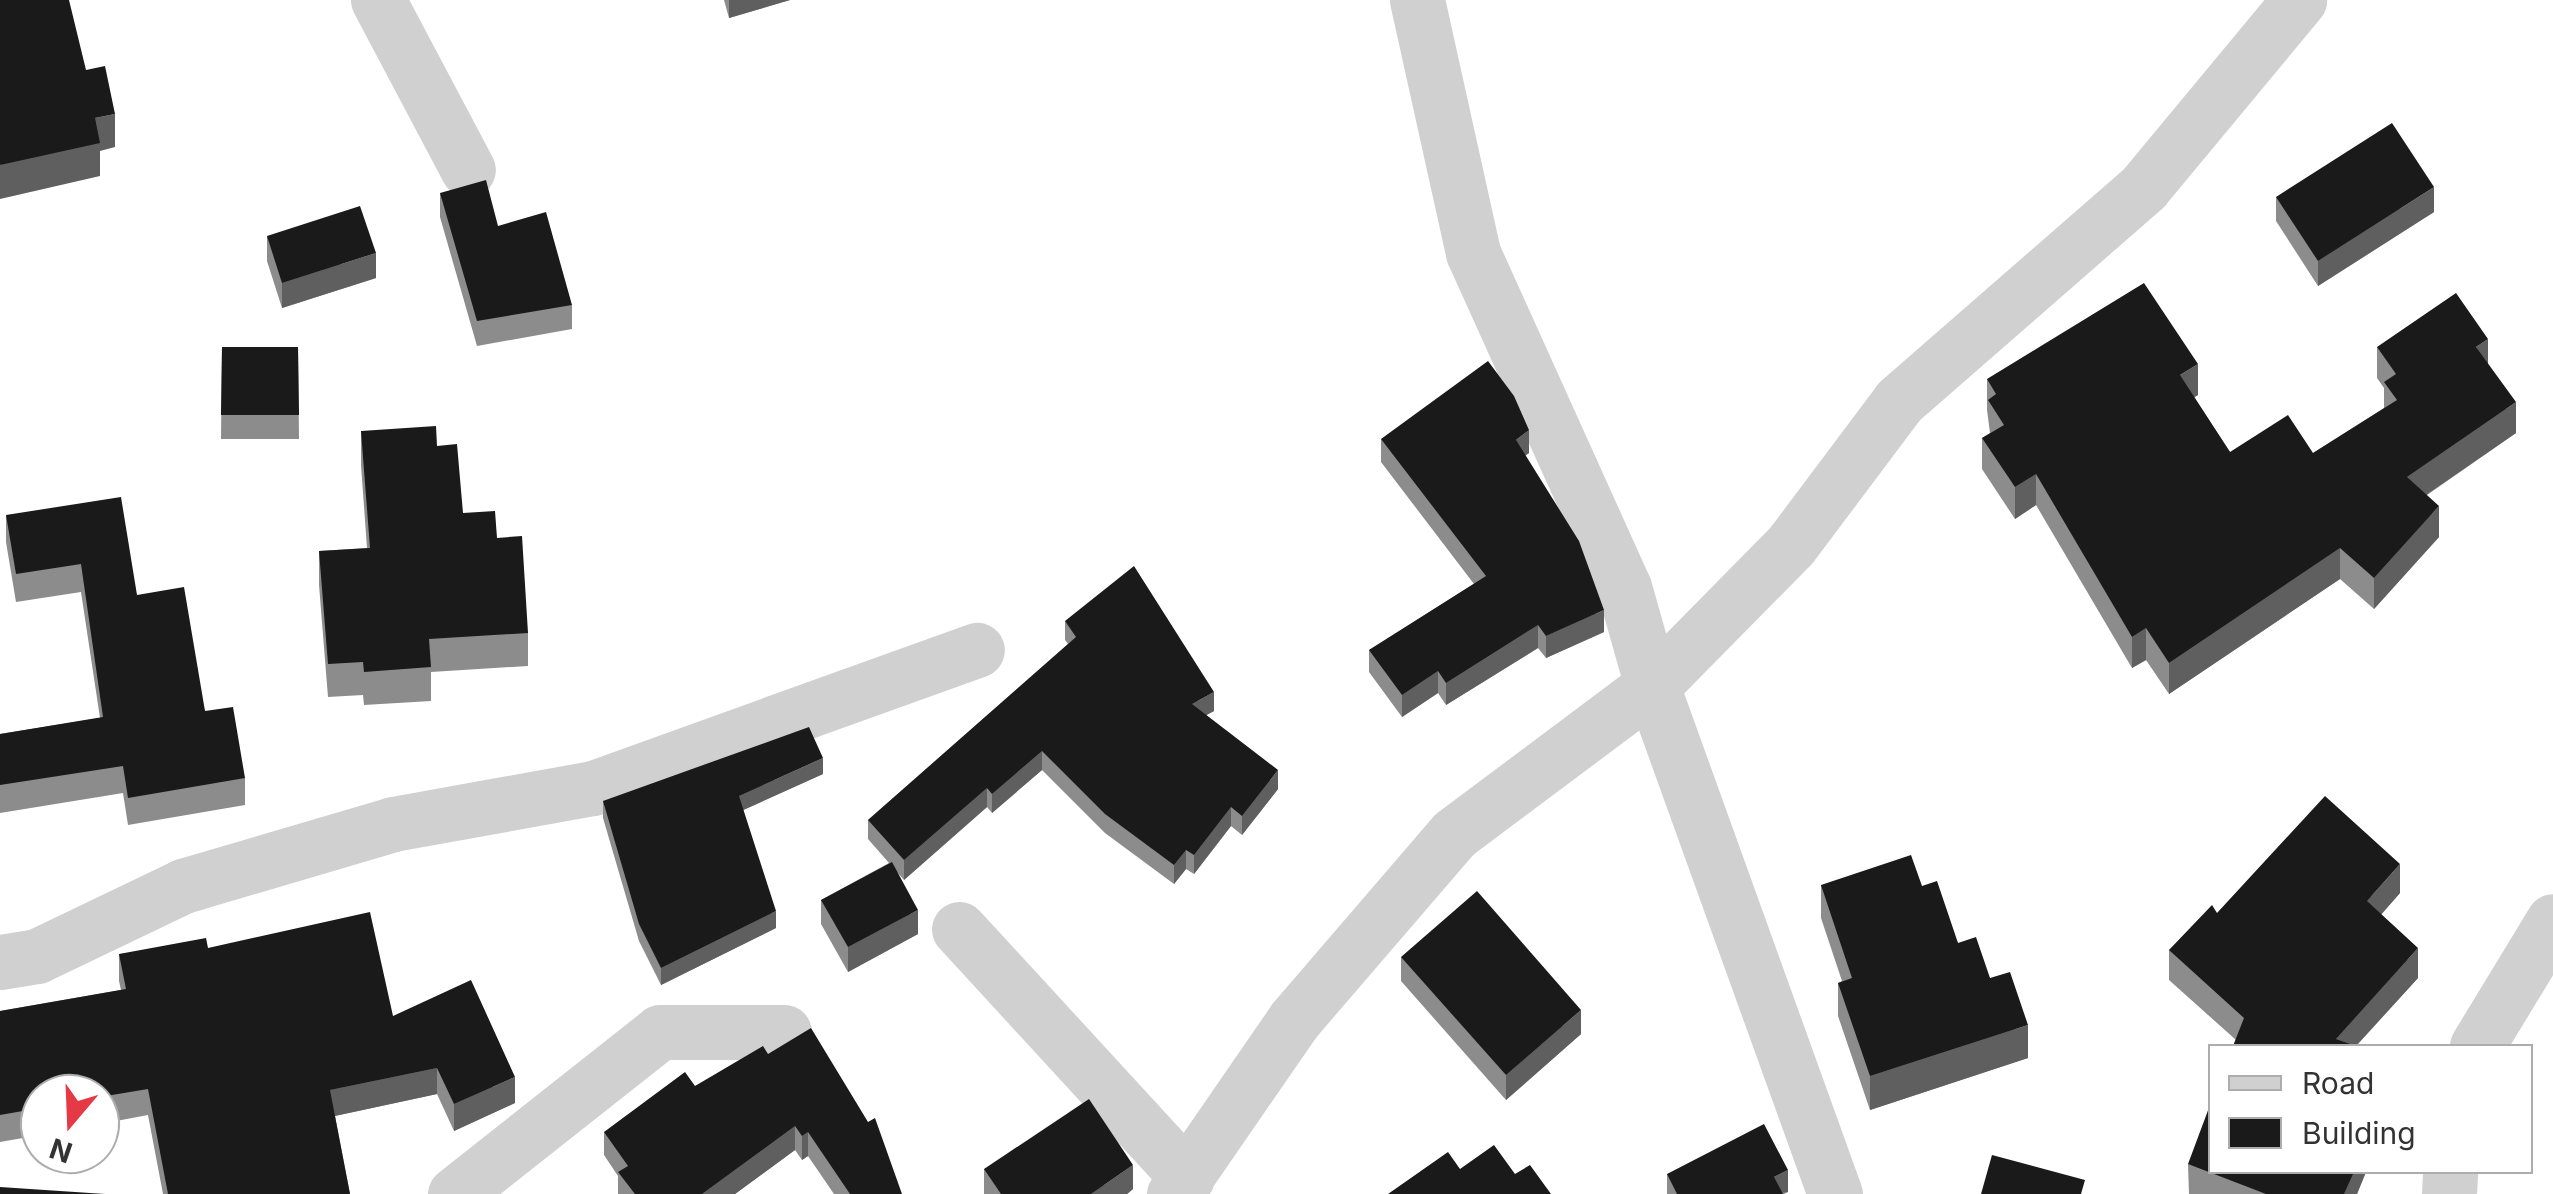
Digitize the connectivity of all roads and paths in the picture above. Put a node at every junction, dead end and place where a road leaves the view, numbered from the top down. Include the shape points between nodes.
1 (378, 0) edge
2 (1417, 0) edge
3 (2299, 0) edge
4 (468, 170) dead end
5 (977, 650) dead end
6 (1652, 686) junction
7 (2553, 922) edge
8 (959, 930) dead end
9 (0, 962) edge
10 (784, 1032) dead end
11 (2478, 1044) edge
12 (1180, 1185) edge
13 (455, 1194) edge
14 (1834, 1194) edge

1 - 4 street
2 - 6 street via 1473,252 1624,587
3 - 6 street via 2144,187 1899,401 1790,544
5 - 9 street via 593,788 393,824 183,886 37,956
6 - 12 street via 1454,834 1294,1020
6 - 14 street
7 - 11 street
8 - 12 street
10 - 13 street via 660,1032

